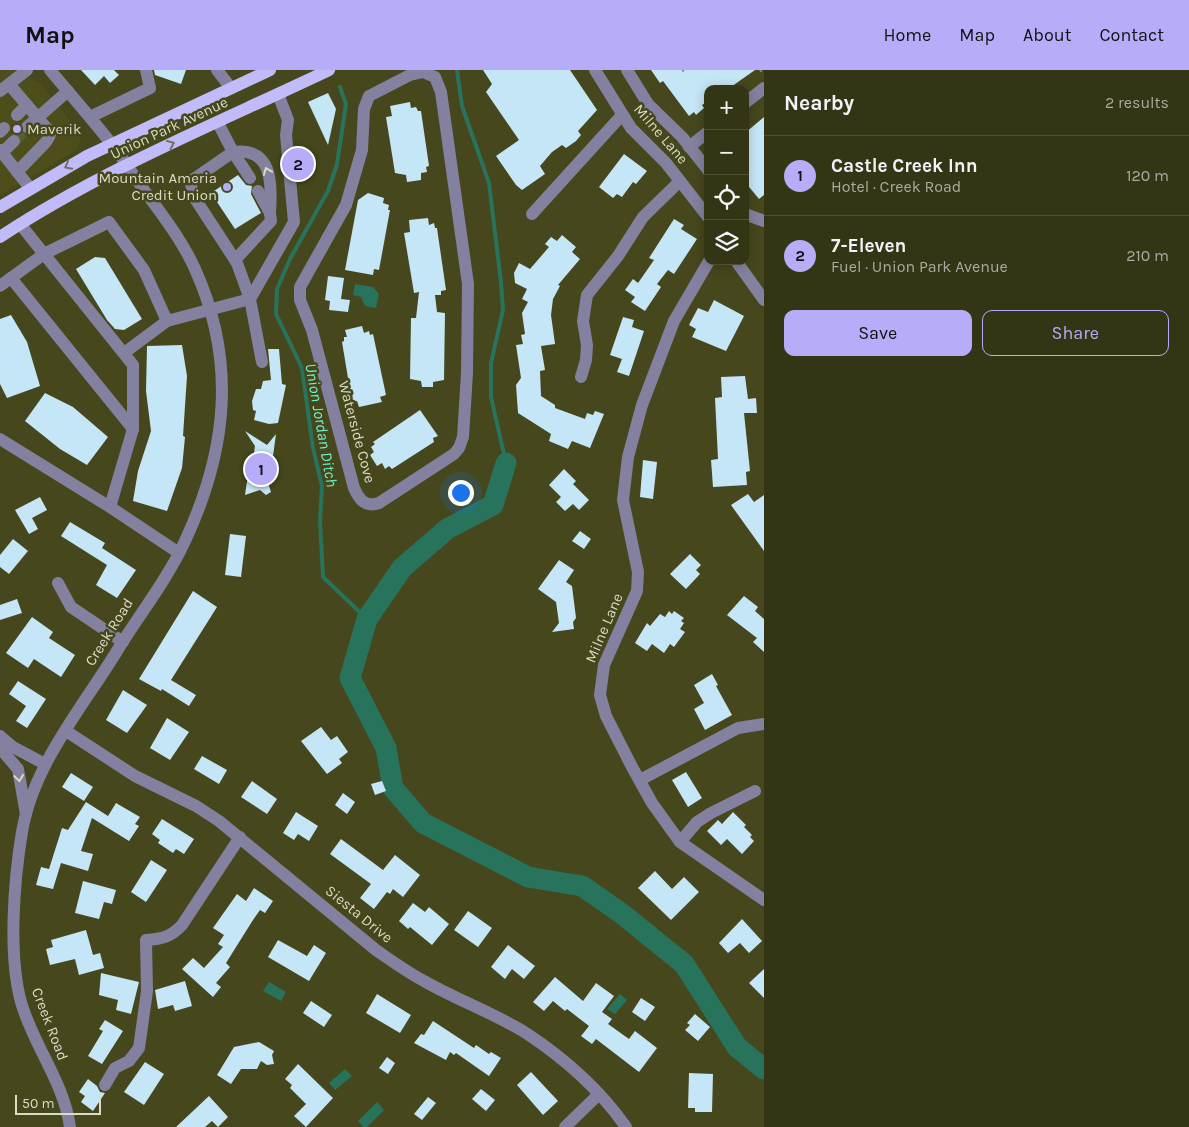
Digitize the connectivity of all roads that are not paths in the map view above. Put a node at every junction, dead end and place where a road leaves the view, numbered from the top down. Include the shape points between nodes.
1 (27, 70) edge
2 (50, 70) edge
3 (146, 70) edge
4 (218, 70) edge
5 (270, 70) edge
6 (329, 70) edge
7 (595, 70) edge
8 (627, 70) edge
9 (409, 72) edge
10 (4, 88) edge
11 (231, 88) junction
12 (764, 88) edge
13 (68, 91) junction
14 (278, 94) junction
15 (749, 100) edge
16 (27, 106) junction
17 (17, 115) tunnel mouth
18 (622, 115) junction
19 (90, 117) junction
20 (38, 118) junction
21 (218, 123) junction
22 (27, 128) tunnel mouth
23 (704, 135) edge
24 (14, 141) tunnel mouth
25 (112, 144) junction
26 (689, 147) junction
27 (1, 151) edge
28 (233, 152) junction
29 (127, 165) junction
30 (704, 165) edge
31 (17, 172) junction
32 (250, 178) dead end
33 (680, 181) junction
34 (30, 188) junction
35 (258, 191) dead end
36 (0, 207) edge
37 (704, 212) edge
38 (532, 214) dead end
39 (271, 215) junction
40 (749, 215) edge
41 (764, 221) edge
42 (20, 224) junction
43 (0, 237) edge
44 (44, 254) junction
45 (235, 260) junction
46 (707, 265) edge
47 (739, 265) edge
48 (11, 278) junction
49 (0, 286) edge
50 (250, 299) junction
51 (764, 300) edge
52 (210, 310) junction
53 (167, 322) junction
54 (124, 353) junction
55 (262, 362) dead end
56 (580, 377) dead end
57 (134, 429) junction
58 (0, 438) edge
59 (110, 507) junction
60 (179, 552) junction
61 (58, 583) dead end
62 (122, 642) junction
63 (764, 724) edge
64 (66, 731) junction
65 (0, 736) edge
66 (0, 748) edge
67 (45, 764) junction
68 (640, 780) junction
69 (755, 791) dead end
70 (26, 814) junction
71 (240, 837) junction
72 (680, 842) junction
73 (764, 900) edge
74 (104, 1084) dead end
75 (599, 1094) junction
76 (70, 1127) edge
77 (565, 1127) edge
78 (626, 1127) edge

1 - 10 street
2 - 13 street, Creek Road
3 - 19 street via 150,88
4 - 11 street
5 - 11 main road, Union Park Avenue
6 - 14 main road, Union Park Avenue
7 - 18 street, Milne Lane
8 - 26 street via 648,104
9 - 9 street, Waterside Cove via 430,73 438,82 467,266 467,373 463,437 454,454 379,503 370,505 361,500 354,488 332,400 299,294 304,279 346,205 362,150 366,102 375,91
10 - 16 street
11 - 25 main road, Union Park Avenue
12 - 15 street
13 - 19 street, Creek Road
13 - 20 street
14 - 21 main road, Union Park Avenue
14 - 50 street via 288,120 286,136 294,222
16 - 17 street
16 - 20 street
18 - 33 street, Milne Lane
18 - 38 street
19 - 25 street, Creek Road
20 - 22 street
20 - 31 street via 50,134
21 - 28 street
29 -> 21 main road, Union Park Avenue
23 - 26 street
24 - 27 street
25 - 29 street, Creek Road
25 -> 34 main road, Union Park Avenue
26 - 30 street
27 - 31 street
28 - 32 street
39 -> 28 street via 271,184 264,164 245,150
28 - 45 street via 191,181 192,194
29 - 42 main road, Union Park Avenue
29 - 52 street, Creek Road via 182,244
31 - 34 street
33 - 37 street, Milne Lane
33 - 56 street via 643,217 587,295 582,321 586,360
34 - 36 main road, Union Park Avenue
35 - 39 street
39 - 45 street via 271,221
40 - 41 street
42 - 43 main road, Union Park Avenue
42 - 44 street
44 - 48 street
44 - 53 street via 109,222 144,270
44 - 54 street
45 - 50 street
46 - 68 street, Milne Lane via 674,321 642,405 628,457 623,500 638,572 637,591 604,665 600,695 606,716
47 - 51 street
48 - 49 street
48 - 57 street
50 - 52 street
50 - 55 street
52 - 53 street
52 - 60 street, Creek Road via 222,383 218,448 206,490
53 - 54 street
54 - 57 street via 133,365
57 - 59 street
58 - 59 street
59 - 60 street
60 - 62 street, Creek Road
61 - 62 street via 71,606
62 - 64 street, Creek Road
63 - 68 street via 738,728
64 - 67 street, Creek Road
64 - 71 street, Siesta Drive via 135,776 196,806
65 - 67 street
66 -> 70 street via 18,769
67 - 70 street, Creek Road
68 - 72 street, Milne Lane
69 - 72 street via 697,822
70 - 76 street, Creek Road via 16,902 16,976 21,1002 67,1107
71 - 74 street via 174,934 146,940 147,991 139,1048 129,1061 115,1068
71 - 75 street, Siesta Drive via 376,950 424,981 525,1033 548,1048
72 - 73 street, Milne Lane
75 - 77 street
75 - 78 street, Siesta Drive

